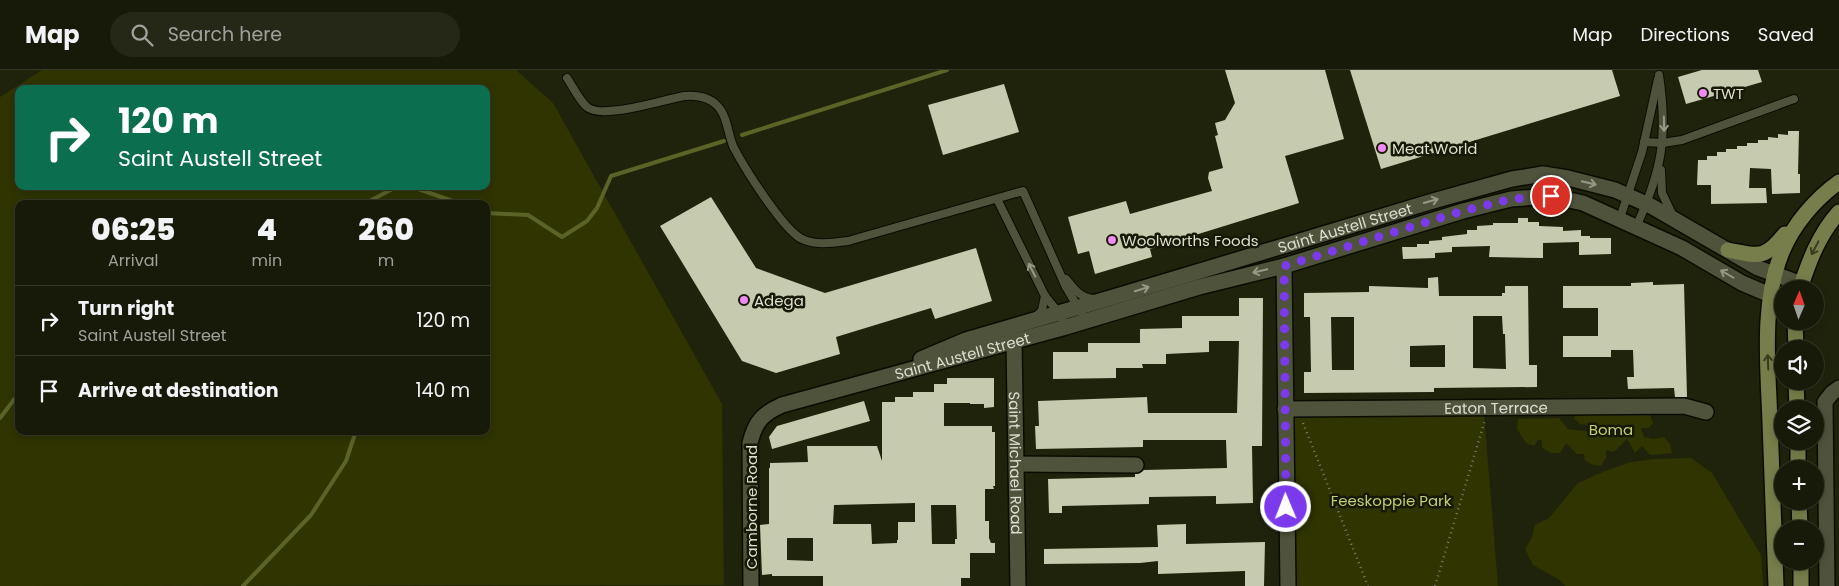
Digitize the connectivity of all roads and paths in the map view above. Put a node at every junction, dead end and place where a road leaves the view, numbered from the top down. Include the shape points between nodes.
1 (1659, 72) edge
2 (567, 78) dead end
3 (1794, 99) dead end
4 (1644, 142) junction
5 (1662, 143) junction
6 (1660, 156) junction
7 (1837, 183) edge
8 (1627, 196) junction
9 (997, 199) junction
10 (1646, 204) junction
11 (1839, 212) edge
12 (1804, 214) junction
13 (1620, 218) junction
14 (1676, 221) junction
15 (1636, 227) junction
16 (1728, 250) junction
17 (1284, 266) junction
18 (1058, 267) junction
19 (1776, 274) junction
20 (1776, 280) edge
21 (1788, 280) edge
22 (1803, 280) edge
23 (1045, 296) junction
24 (1117, 296) junction
25 (1774, 297) edge
26 (1078, 307) junction
27 (1774, 310) edge
28 (1063, 320) junction
29 (1086, 321) junction
30 (1018, 325) junction
31 (1014, 341) junction
32 (880, 377) junction
33 (1839, 388) edge
34 (1490, 408) junction
35 (1291, 409) junction
36 (1706, 412) dead end
37 (754, 428) joint
38 (1017, 464) junction
39 (1136, 465) dead end
40 (1801, 570) edge
41 (751, 586) edge
42 (1018, 586) edge
43 (1288, 586) edge
44 (1368, 586) edge
45 (1435, 586) edge
46 (1776, 586) edge
47 (1801, 586) edge
48 (1827, 586) edge

1 - 4 lane
1 -> 5 lane via 1664,120
2 - 9 lane via 588,108 599,112 695,95 714,103 721,109 734,148 758,188 786,226 801,238 824,244 848,241
3 - 5 lane via 1687,139
4 - 5 lane
4 - 8 lane
5 - 6 lane
6 - 10 lane
6 - 14 lane via 1662,193
7 - 12 main road
8 - 10 street, Saint Austell Street
8 - 13 lane
24 -> 8 street, Saint Austell Street via 1512,180 1543,174 1560,176
9 - 18 lane via 1023,191
23 -> 9 lane
10 - 14 street, Saint Austell Street
10 - 15 lane
11 -> 22 main road via 1814,250
12 - 16 main road via 1766,252 1747,254
12 - 19 main road via 1782,253
13 - 15 street, Saint Austell Street
13 - 17 street, Saint Austell Street via 1567,198 1511,199
14 - 16 street, Saint Austell Street
25 -> 15 street, Saint Austell Street
16 - 19 street, Saint Austell Street via 1758,268
17 -> 29 street, Saint Austell Street via 1199,287
17 - 35 street
18 - 24 lane via 1075,290 1088,299
18 - 26 lane
19 - 20 main road
19 - 21 street, Saint Austell Street
23 - 28 lane
23 - 30 lane via 1039,314
24 - 26 street, Saint Austell Street
26 - 28 street, Saint Austell Street
26 - 29 lane
46 -> 27 main road via 1767,338
28 - 29 street, Saint Austell Street
28 - 30 street, Saint Austell Street
28 - 31 street, Saint Austell Street
30 - 32 street, Saint Austell Street via 966,340
31 - 32 street, Saint Austell Street
31 - 38 street, Saint Michael Road
32 - 37 street, Saint Austell Street via 782,405 764,415
33 - 48 street via 1825,402
34 - 35 street, Eaton Terrace
34 - 36 street, Eaton Terrace via 1684,406
34 - 45 path
35 - 43 street
35 - 44 path
37 - 41 street, Camborne Road via 750,443
38 - 39 street
38 - 42 street, Saint Michael Road
40 - 47 main road

